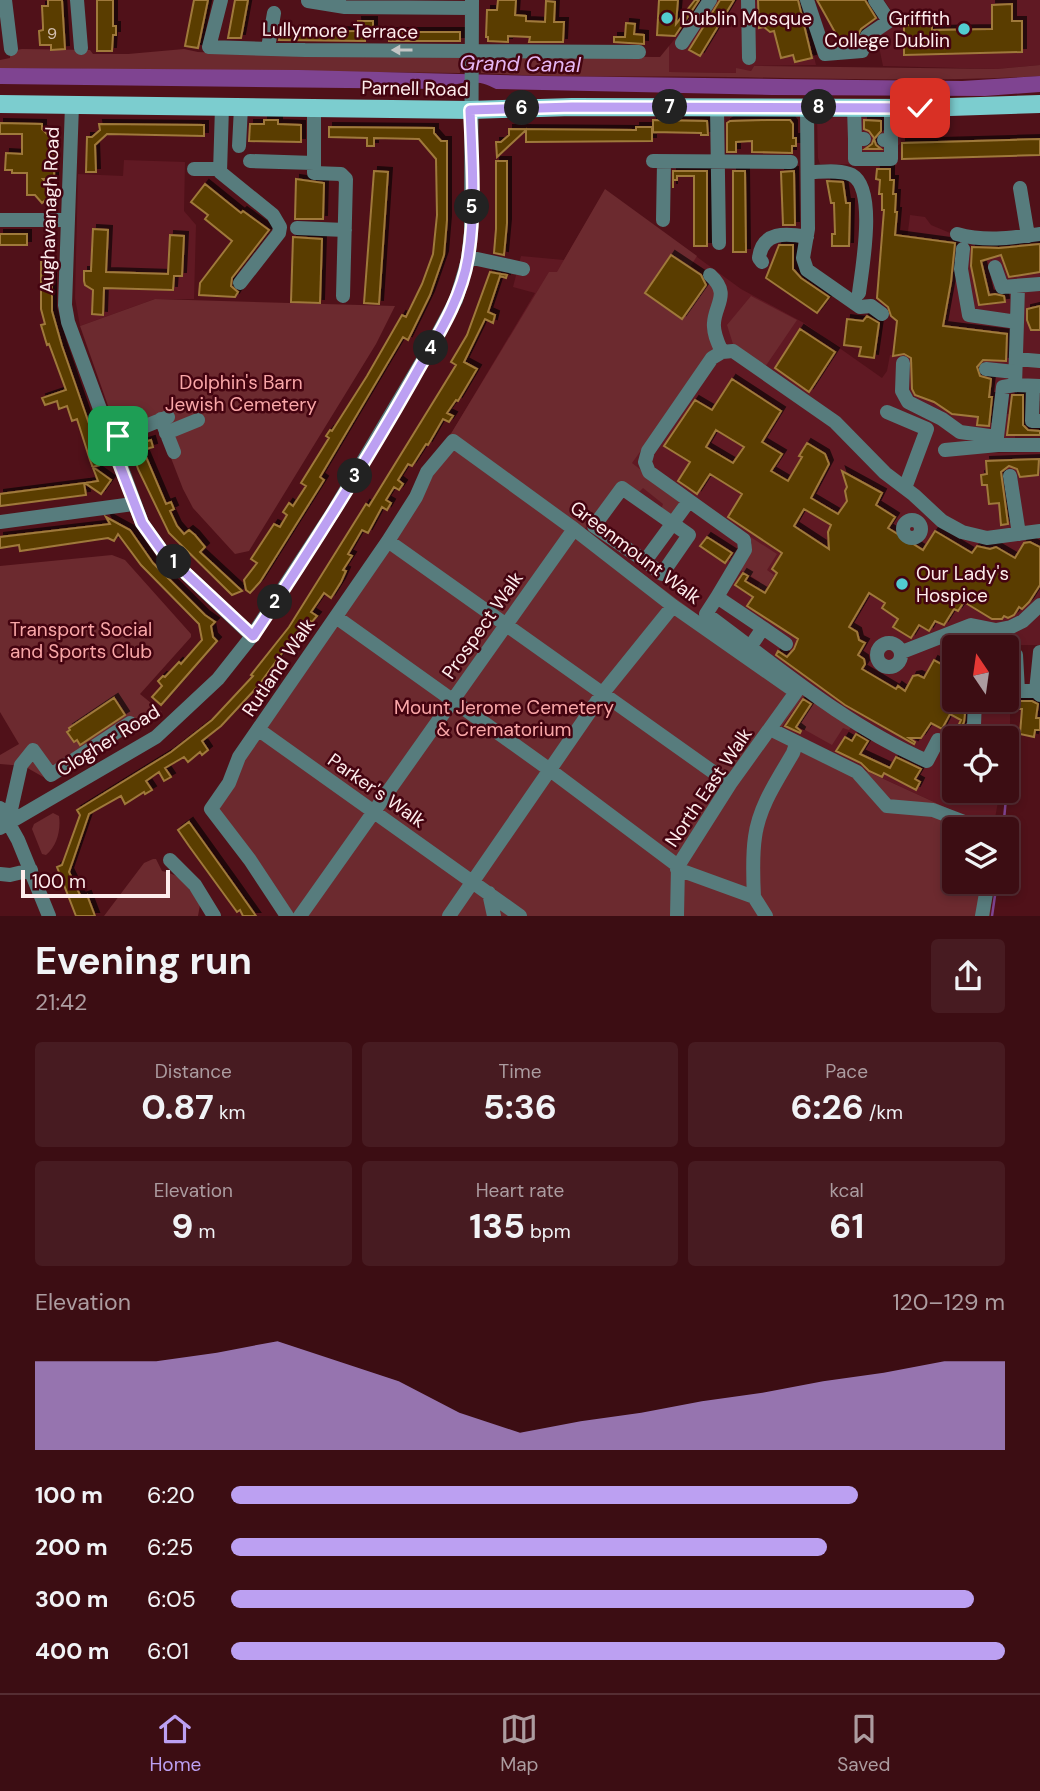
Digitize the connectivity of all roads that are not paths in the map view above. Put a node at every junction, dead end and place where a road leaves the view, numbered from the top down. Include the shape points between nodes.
1 (5, 0) edge
2 (77, 0) edge
3 (221, 0) edge
4 (710, 0) edge
5 (748, 0) edge
6 (807, 0) edge
7 (875, 0) edge
8 (308, 1) edge
9 (471, 4) edge
10 (274, 13) dead end
11 (682, 43) dead end
12 (81, 48) dead end
13 (268, 48) junction
14 (11, 49) dead end
15 (639, 52) dead end
16 (470, 53) junction
17 (749, 58) dead end
18 (0, 104) edge
19 (1040, 104) edge
20 (72, 105) junction
21 (470, 105) junction
22 (222, 107) junction
23 (241, 107) junction
24 (807, 107) junction
25 (314, 108) junction
26 (717, 108) junction
27 (855, 108) junction
28 (891, 108) junction
29 (239, 146) dead end
30 (250, 160) dead end
31 (718, 162) junction
32 (791, 162) dead end
33 (314, 163) junction
34 (194, 169) dead end
35 (220, 169) junction
36 (807, 172) junction
37 (1020, 188) dead end
38 (0, 220) edge
39 (67, 220) junction
40 (663, 220) dead end
41 (297, 228) dead end
42 (345, 230) junction
43 (807, 233) junction
44 (957, 234) dead end
45 (1034, 235) edge
46 (719, 243) dead end
47 (962, 249) dead end
48 (468, 257) junction
49 (762, 262) dead end
50 (995, 267) dead end
51 (523, 268) dead end
52 (710, 275) dead end
53 (240, 283) dead end
54 (1040, 284) edge
55 (1018, 286) junction
56 (859, 293) dead end
57 (343, 296) dead end
58 (882, 314) dead end
59 (1017, 322) junction
60 (722, 352) junction
61 (1040, 361) edge
62 (903, 363) dead end
63 (986, 369) dead end
64 (1015, 372) junction
65 (1037, 386) edge
66 (887, 412) dead end
67 (198, 420) dead end
68 (1040, 421) edge
69 (165, 423) junction
70 (110, 440) junction
71 (453, 441) joint
72 (1040, 445) edge
73 (945, 450) dead end
74 (174, 452) dead end
75 (1010, 476) dead end
76 (905, 488) junction
77 (689, 501) junction
78 (133, 503) junction
79 (928, 508) junction
80 (917, 521) dead end
81 (0, 522) edge
82 (672, 524) junction
83 (574, 528) junction
84 (1040, 531) edge
85 (1019, 534) junction
86 (388, 541) junction
87 (645, 561) junction
88 (717, 597) junction
89 (1040, 605) edge
90 (673, 606) junction
91 (336, 617) junction
92 (506, 625) junction
93 (980, 627) junction
94 (763, 628) junction
95 (979, 635) edge
96 (253, 636) junction
97 (786, 644) dead end
98 (750, 647) junction
99 (902, 652) junction
100 (1040, 652) edge
101 (1019, 691) edge
102 (796, 692) joint
103 (1038, 693) edge
104 (602, 694) junction
105 (453, 701) junction
106 (130, 723) dead end
107 (770, 729) junction
108 (259, 730) junction
109 (942, 742) edge
110 (796, 744) junction
111 (550, 770) junction
112 (730, 784) junction
113 (0, 808) edge
114 (374, 812) junction
115 (951, 817) edge
116 (4, 825) edge
117 (170, 860) dead end
118 (677, 867) junction
119 (31, 870) junction
120 (0, 874) edge
121 (472, 882) junction
122 (489, 893) junction
123 (986, 894) edge
124 (754, 897) junction
125 (212, 915) edge
126 (49, 916) edge
127 (286, 916) edge
128 (300, 916) edge
129 (449, 916) edge
130 (494, 916) edge
131 (520, 916) edge
132 (677, 916) edge
133 (766, 916) edge
134 (982, 916) edge

1 - 14 street
2 - 12 street
3 - 13 street, Lullymore Terrace via 209,47
4 - 11 street
5 - 17 street
6 - 7 street via 825,54 862,51 867,36 889,21
8 - 9 street via 359,8
9 - 16 street, Clogher Road
10 - 13 street
16 -> 13 street, Lullymore Terrace
15 - 16 street, Lullymore Terrace
16 - 21 street, Clogher Road
18 - 20 main road, Parnell Road
19 - 28 main road, Parnell Road
20 - 22 main road, Parnell Road
20 - 39 street, Aughavanagh Road
21 - 25 main road, Parnell Road
21 - 26 main road, Parnell Road
21 - 48 street, Clogher Road
22 - 23 main road, Parnell Road
22 - 35 street
23 - 25 main road, Parnell Road
23 - 29 street
24 - 26 main road, Parnell Road
24 - 27 main road, Parnell Road
24 - 36 street
25 - 33 street
26 - 31 street
27 - 28 main road, Parnell Road
27 - 28 street via 859,139 855,159 891,159 886,140
30 - 33 street
31 - 32 street
31 - 40 street via 659,162
31 - 46 street
33 - 42 street via 314,173 341,174 346,179
34 - 35 street
35 - 53 street via 273,215 280,227
36 - 43 street
36 - 56 street via 845,172 860,182 866,212
37 - 45 street
38 - 39 street
39 - 70 street, Aughavanagh Road via 68,322
41 - 42 street
42 - 57 street
43 - 49 street via 776,235 768,240 761,248
43 - 58 street via 803,258 807,270 860,307 871,306
44 - 45 street via 999,240
47 - 59 street via 969,315
48 - 51 street
48 - 96 street, Clogher Road via 456,300 393,414
50 - 55 street via 1002,287
52 - 60 street via 720,291 713,327
54 - 55 street
55 - 59 street
59 - 64 street
60 - 76 street via 733,351 835,422
60 - 77 street via 712,358 645,458 649,472
61 - 64 street
62 - 64 street via 901,391 908,402 960,432 997,437 1003,387
63 - 64 street
64 - 65 street
65 - 68 street via 1032,421
66 - 76 street via 927,429
67 - 69 street
69 - 70 street
69 - 74 street
70 - 78 street, Aughavanagh Road
71 - 83 street, Greenmount Walk
71 - 86 street, Rutland Walk via 428,472
72 - 73 street
75 - 85 street
76 - 79 street
77 - 82 street
77 - 88 street via 746,545
78 - 81 street
78 - 96 street, Aughavanagh Road via 162,551
79 - 80 street
79 - 85 street via 975,536
82 - 87 street
82 - 87 street via 689,535 662,574
82 - 87 street via 622,488 601,516 594,526
83 - 90 street, Greenmount Walk
83 - 92 street, Prospect Walk
84 - 85 street
86 - 91 street, Rutland Walk
86 - 92 street
88 - 94 street
88 - 98 street via 706,614
89 - 93 street via 1012,627
90 - 102 street, Greenmount Walk
90 - 104 street
91 - 105 street
91 - 108 street, Rutland Walk
92 - 104 street
92 - 105 street, Prospect Walk
93 - 95 street
93 - 99 street via 971,625
94 - 97 street
94 - 98 street
96 - 116 street, Clogher Road via 218,678 156,737
98 - 109 street via 814,697 900,749 927,761 938,740
99 - 99 street via 896,666 884,667 878,661 886,639
100 - 103 street
101 - 103 street
102 - 107 street, North East Walk
104 - 111 street
104 - 112 street
105 - 111 street
105 - 114 street, Prospect Walk
106 - 116 street via 51,775 33,750 21,765
107 - 110 street
107 - 112 street, North East Walk
108 - 114 street, Parker's Walk
108 - 127 street, Rutland Walk via 212,809
110 - 115 street via 857,772 887,806 933,810
110 - 124 street via 759,820
111 - 118 street
111 - 121 street
112 - 118 street, North East Walk
113 - 116 street
114 - 121 street, Parker's Walk
114 - 128 street, Prospect Walk
116 - 119 street
117 - 125 street via 195,886
118 - 124 street
118 - 132 street
119 - 120 street
119 - 126 street
121 - 122 street, Parker's Walk
121 - 129 street
122 - 130 street
122 - 131 street, Parker's Walk
123 - 134 street
124 - 133 street

